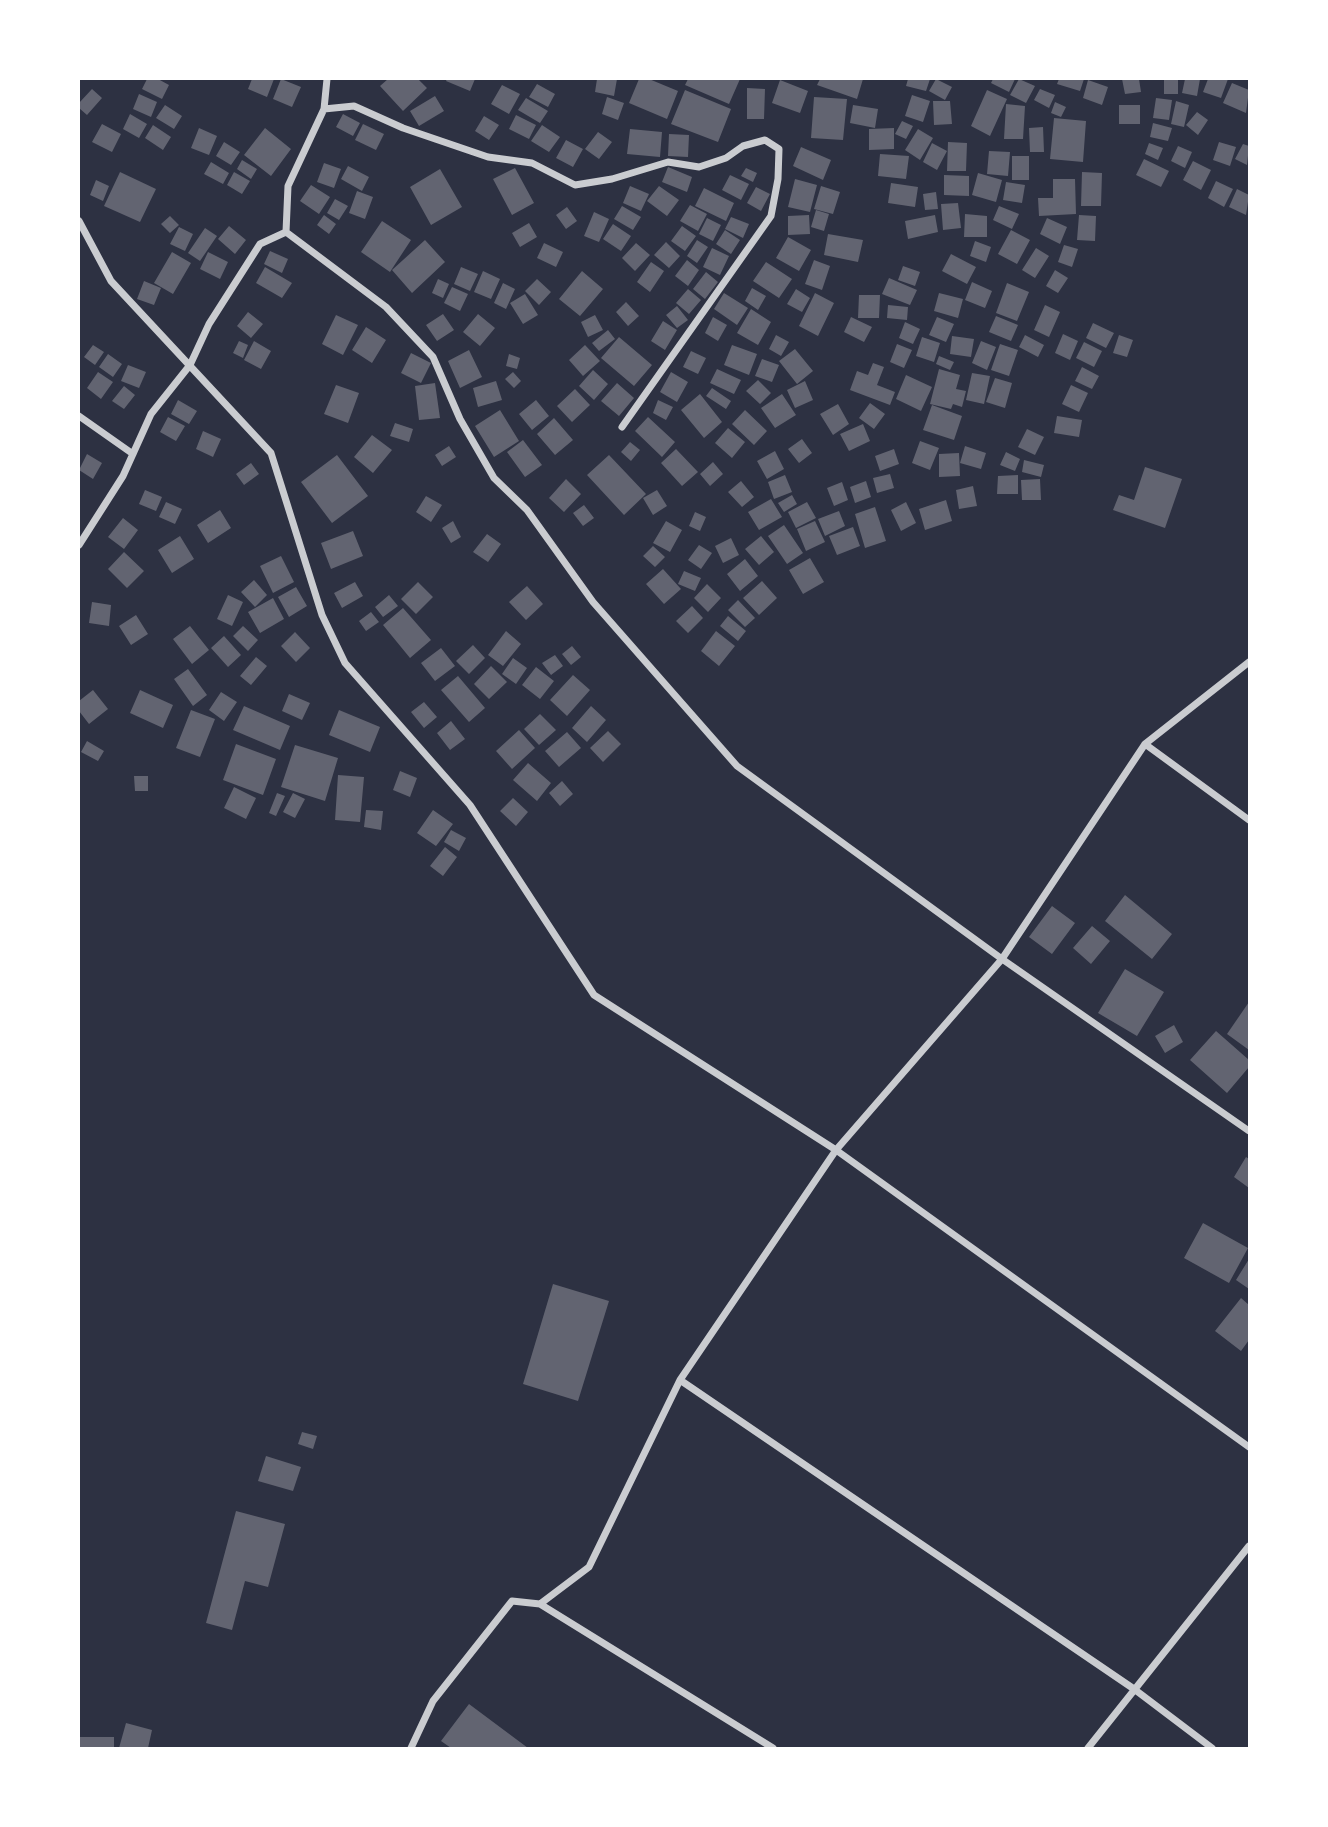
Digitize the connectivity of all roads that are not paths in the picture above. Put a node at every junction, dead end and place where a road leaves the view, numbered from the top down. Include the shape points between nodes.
1 (327, 79) edge
2 (324, 109) junction
3 (79, 221) edge
4 (286, 232) junction
5 (190, 365) junction
6 (79, 416) edge
7 (622, 427) dead end
8 (133, 454) junction
9 (79, 545) edge
10 (1249, 662) edge
11 (1145, 744) junction
12 (1249, 820) edge
13 (1002, 959) junction
14 (1249, 1131) edge
15 (836, 1150) junction
16 (680, 1380) junction
17 (1249, 1447) edge
18 (1249, 1546) edge
19 (540, 1604) junction
20 (1133, 1689) junction
21 (411, 1748) edge
22 (773, 1748) edge
23 (1088, 1748) edge
24 (1212, 1748) edge

1 - 2 street
2 - 4 street via 288,186
2 - 7 street via 355,106 488,157 532,163 575,185 668,162 699,167 765,141 779,149 771,216
3 - 5 street via 111,281
4 - 5 street via 261,244 209,324
4 - 13 street via 386,307 433,357 460,419 494,478 527,510 593,602 737,766
5 - 8 street via 151,414
5 - 15 street via 271,453 322,615 345,663 470,805 594,995
6 - 8 street
8 - 9 street
10 - 11 street
11 - 12 street
11 - 13 street
13 - 14 street
13 - 15 street
15 - 16 street
15 - 17 street
16 - 19 street via 589,1567
16 - 20 street
18 - 20 street
19 - 21 street via 512,1601 433,1701
19 - 22 street
20 - 23 street
20 - 24 street

